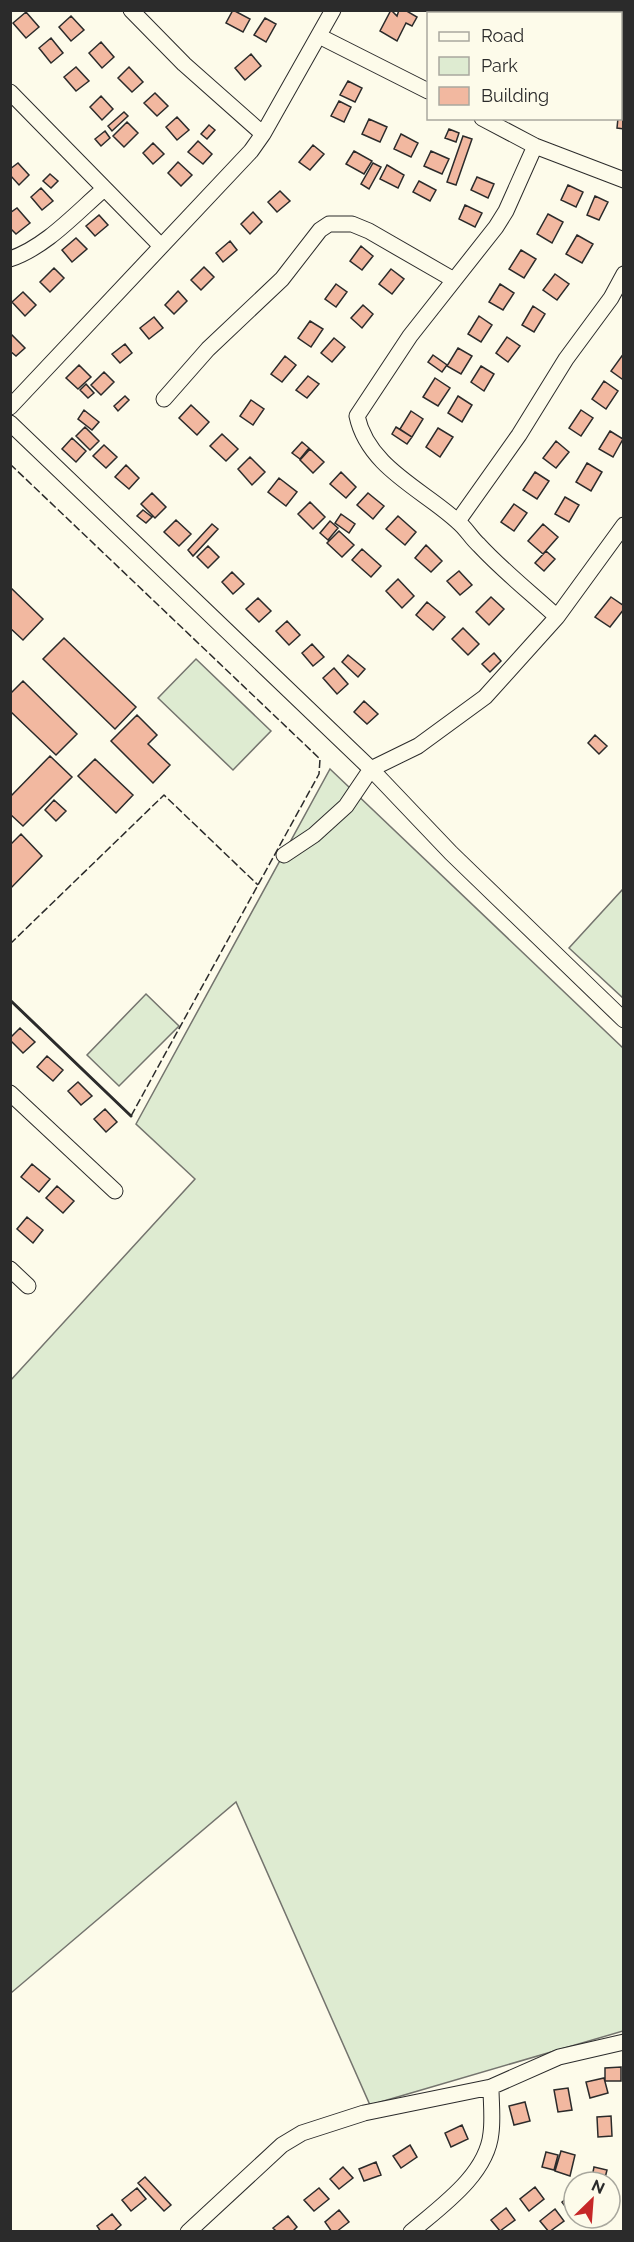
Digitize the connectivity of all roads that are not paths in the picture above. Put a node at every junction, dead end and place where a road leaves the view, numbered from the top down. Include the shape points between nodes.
1 (131, 10) edge
2 (333, 10) edge
3 (319, 36) junction
4 (427, 90) edge
5 (10, 92) edge
6 (486, 120) edge
7 (263, 134) junction
8 (535, 146) junction
9 (624, 180) edge
10 (104, 189) junction
11 (161, 246) junction
12 (10, 259) edge
13 (624, 274) edge
14 (453, 280) junction
15 (164, 399) dead end
16 (10, 407) edge
17 (10, 423) edge
18 (458, 521) junction
19 (624, 525) edge
20 (557, 617) junction
21 (371, 769) junction
22 (284, 855) dead end
23 (624, 1020) edge
24 (10, 1094) edge
25 (115, 1191) dead end
26 (10, 1269) edge
27 (28, 1286) dead end
28 (624, 2042) edge
29 (491, 2087) junction
30 (188, 2232) edge
31 (411, 2232) edge

1 - 7 street via 184,64
2 - 3 street
3 - 4 street
3 - 7 street
5 - 10 street
6 - 8 street
7 - 11 street
8 - 9 street
8 - 14 street via 501,219
10 - 11 street
10 - 12 street via 49,236
11 - 16 street
13 - 18 street
14 - 15 street via 369,231 352,224 329,224 282,279 208,349
14 - 18 street via 357,416 365,439 377,455
17 - 21 street
18 - 20 street
19 - 20 street
20 - 21 street via 485,697 418,746
21 - 22 street via 346,806
21 - 23 street via 468,870
24 - 25 street
26 - 27 street
28 - 29 street via 559,2057
29 - 30 street via 364,2113 302,2133 282,2145
29 - 31 street via 491,2134 483,2161 457,2193

